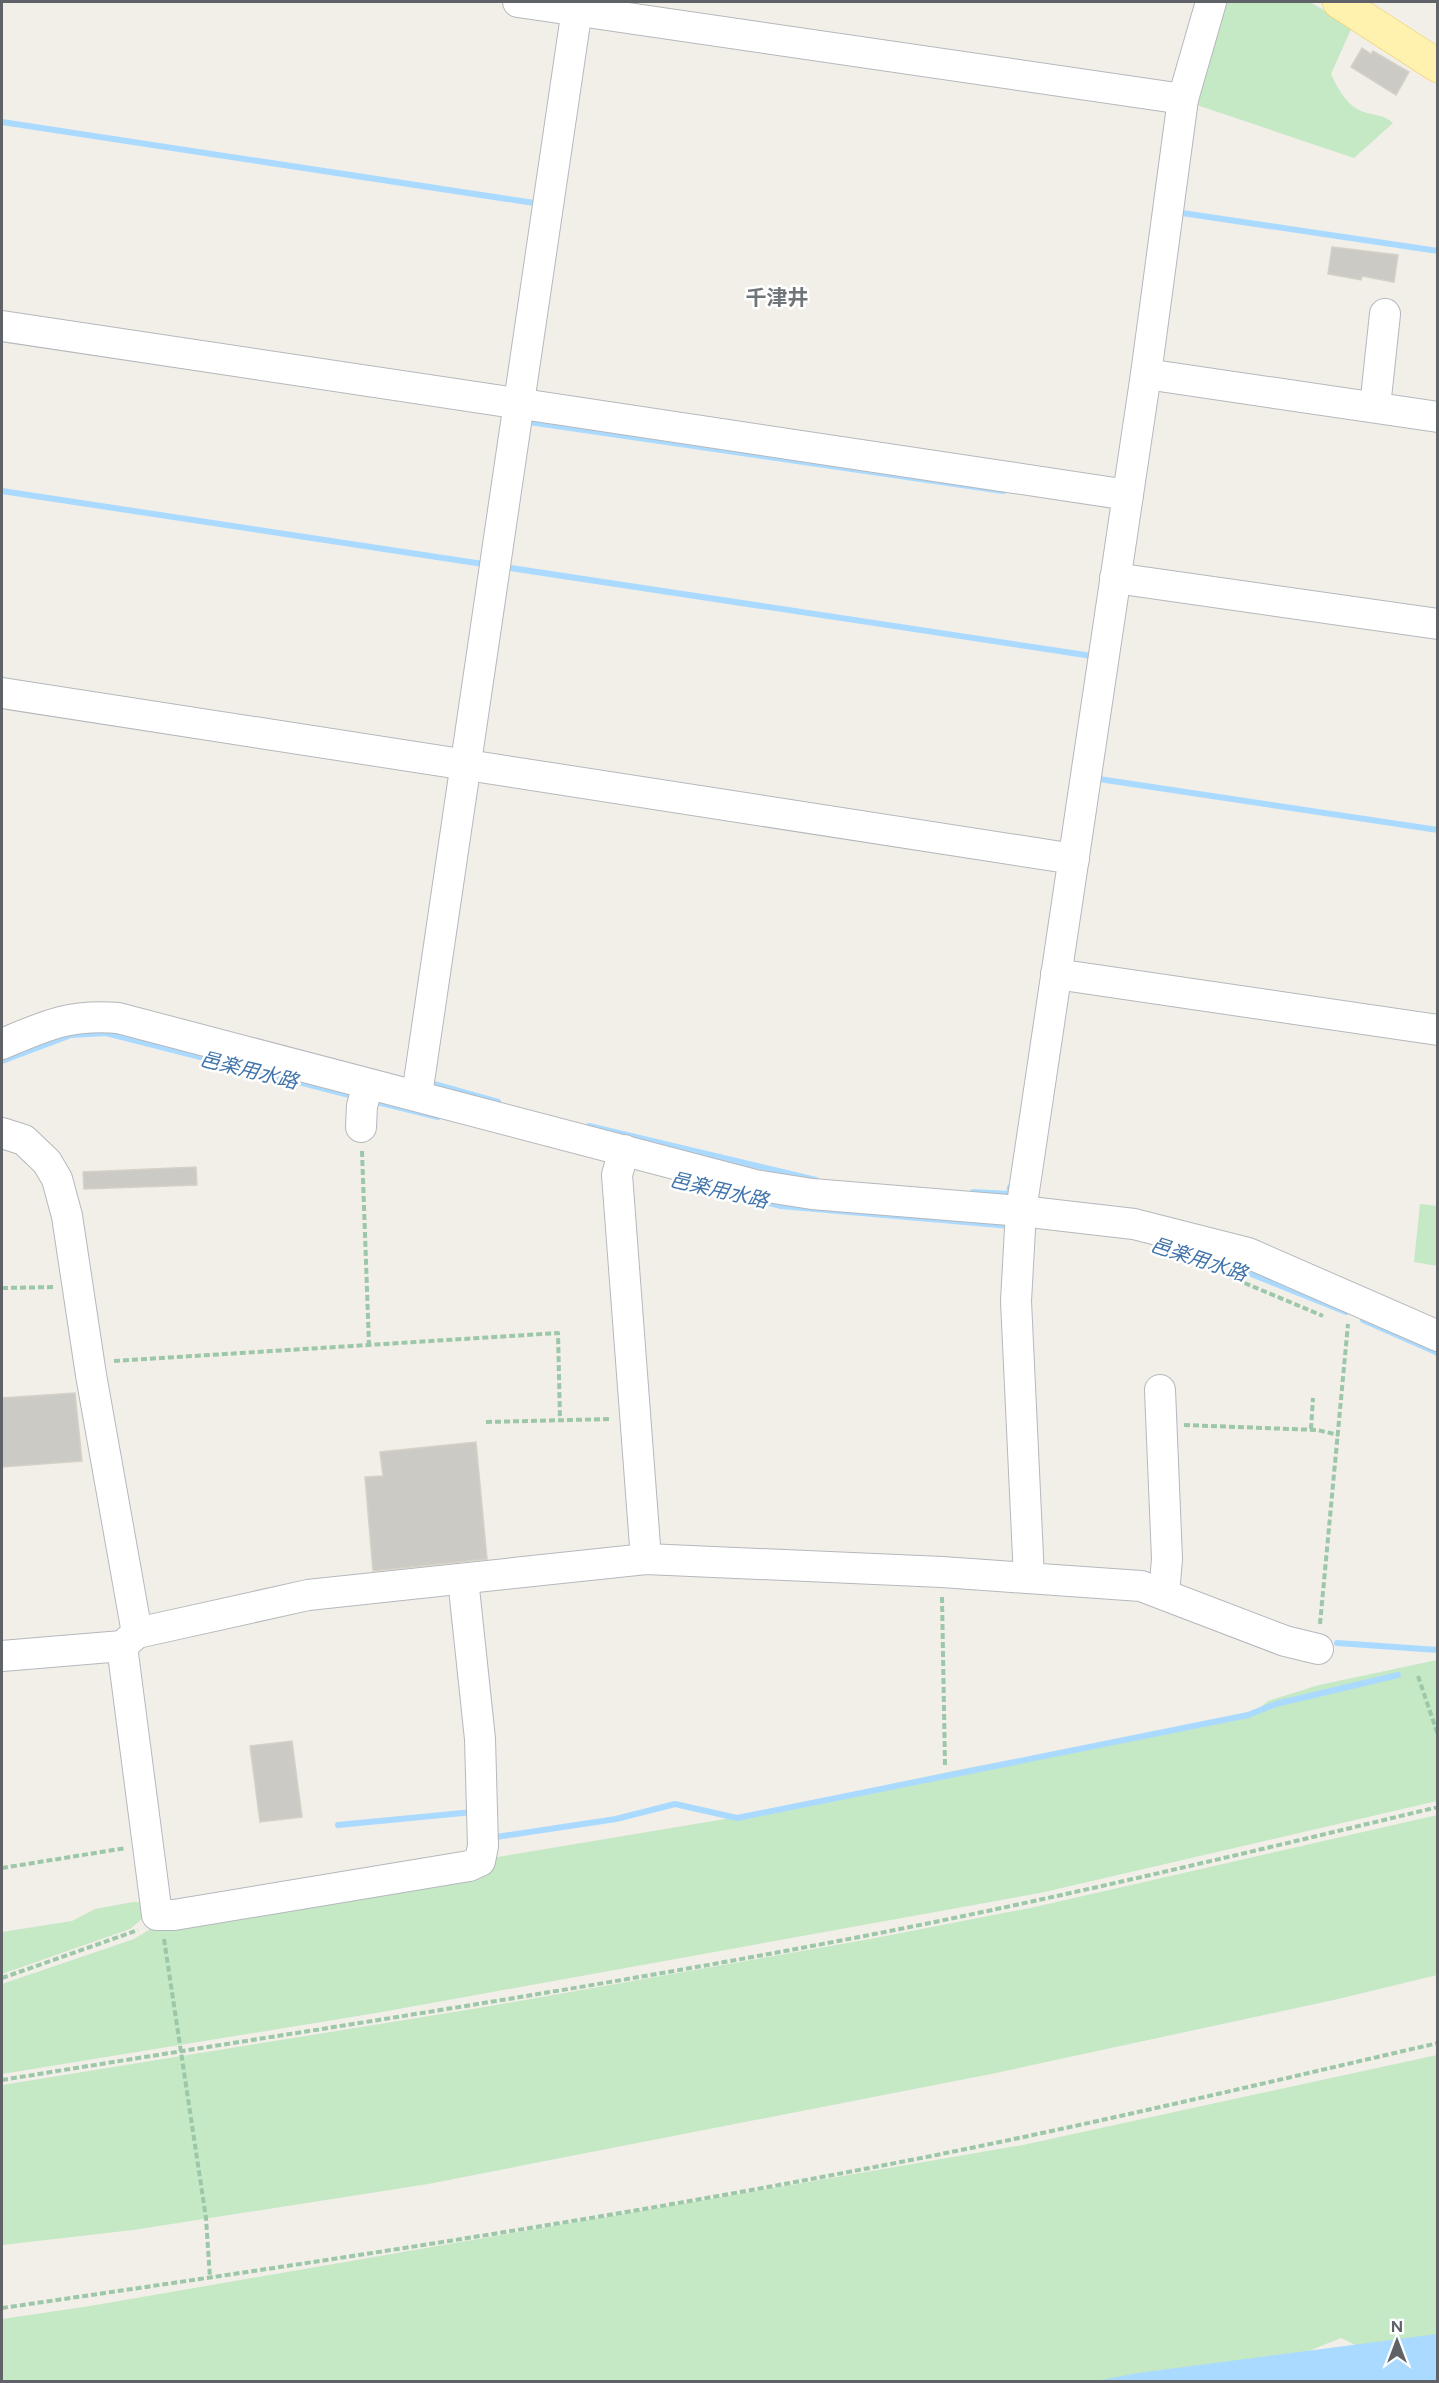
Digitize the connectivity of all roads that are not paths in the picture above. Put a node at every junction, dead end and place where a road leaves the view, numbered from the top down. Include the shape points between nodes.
1 (519, 2) edge
2 (1211, 2) edge
3 (1339, 2) edge
4 (577, 6) edge
5 (1437, 66) edge
6 (1183, 99) junction
7 (1385, 314) dead end
8 (2, 326) edge
9 (1146, 374) junction
10 (519, 405) junction
11 (1375, 408) junction
12 (1437, 417) edge
13 (1128, 495) junction
14 (1115, 578) junction
15 (1437, 624) edge
16 (2, 693) edge
17 (465, 767) junction
18 (1074, 859) junction
19 (1056, 974) junction
20 (1437, 1030) edge
21 (2, 1044) edge
22 (417, 1095) junction
23 (2, 1133) edge
24 (621, 1160) junction
25 (1020, 1221) junction
26 (1437, 1336) edge
27 (1160, 1390) dead end
28 (645, 1559) junction
29 (1029, 1578) junction
30 (463, 1579) junction
31 (1164, 1594) junction
32 (129, 1640) junction
33 (1318, 1649) road end
34 (2, 1656) edge

1 - 4 street
2 - 6 street
3 - 5 main road
4 - 6 street
4 - 10 street
6 - 9 street
7 - 11 street
8 - 10 street
9 - 11 street
9 - 13 street
10 - 13 street
10 - 17 street
11 - 12 street
13 - 14 street
14 - 15 street
14 - 18 street
16 - 17 street
17 - 18 street
17 - 22 street
18 - 19 street
19 - 20 street
19 - 25 street
21 - 22 street via 55,1022 79,1017 118,1018 365,1101
22 - 24 street
23 - 32 street via 24,1140 36,1149 57,1179 68,1216
24 - 25 street via 812,1194
24 - 28 street
25 - 26 street via 1134,1224 1248,1253
25 - 29 street via 1016,1301
27 - 31 street via 1167,1559
28 - 29 street
28 - 30 street
29 - 31 street via 1141,1586
30 - 32 street via 308,1595
30 - 32 street via 480,1739 480,1861 469,1866 174,1915 160,1925 147,1845
31 - 33 street via 1285,1641
32 - 34 street

